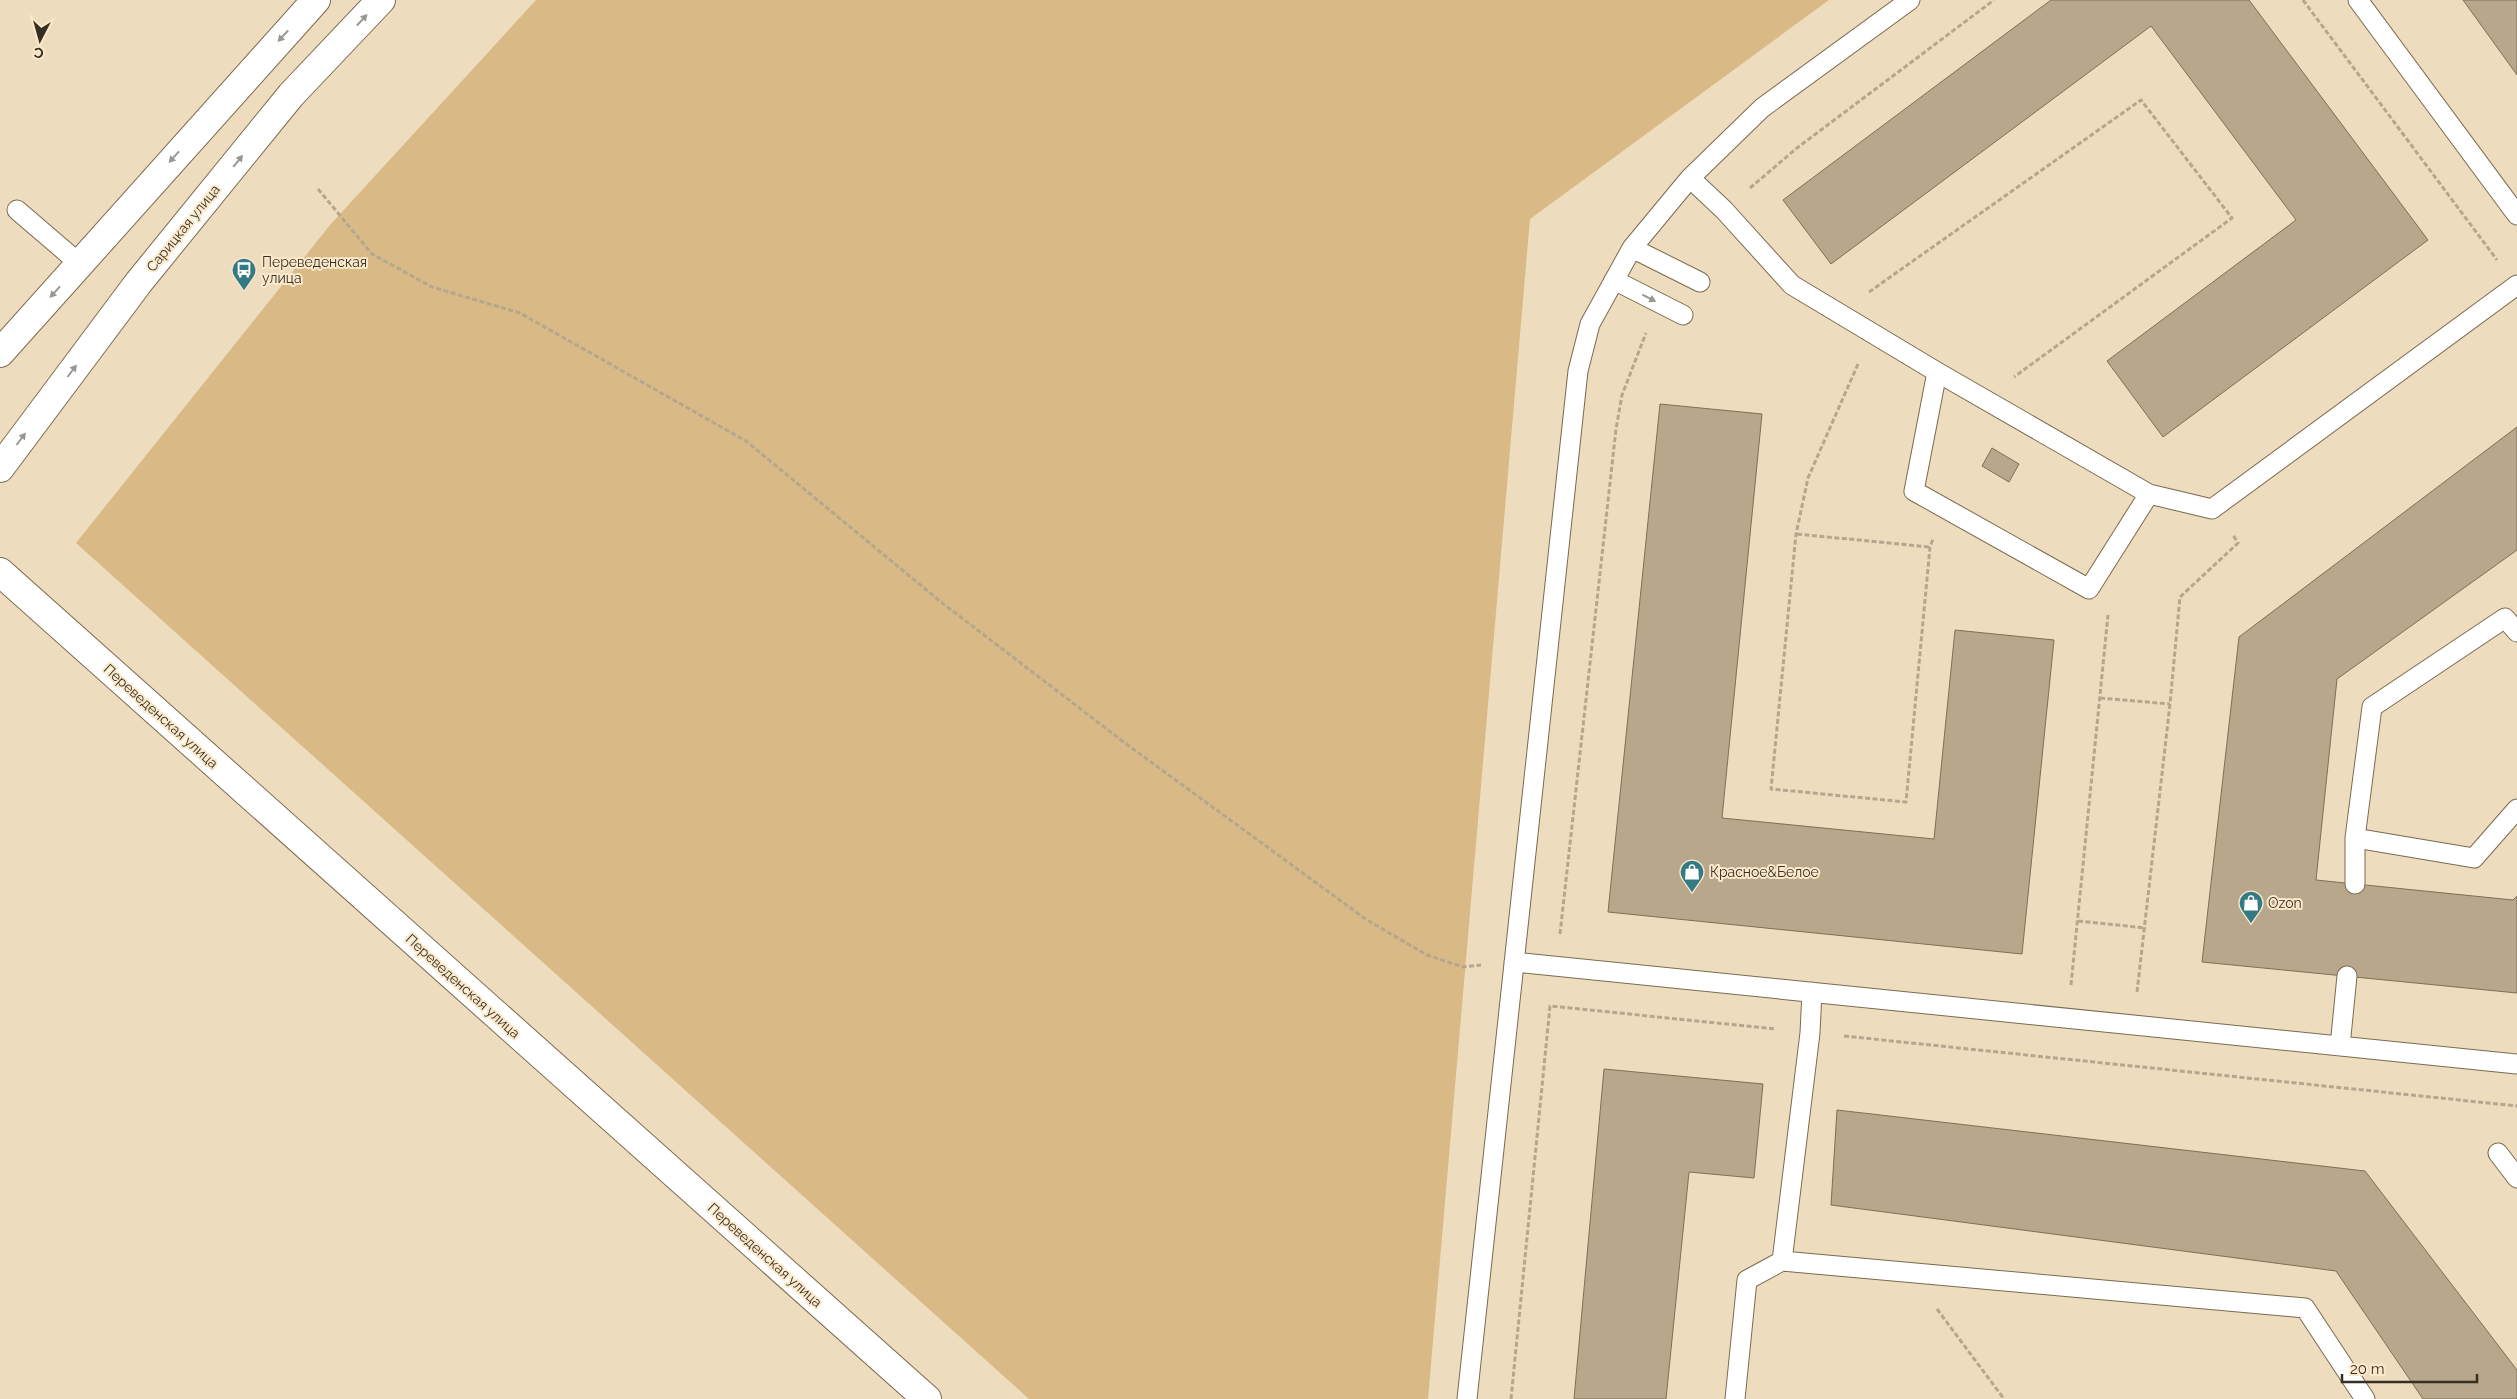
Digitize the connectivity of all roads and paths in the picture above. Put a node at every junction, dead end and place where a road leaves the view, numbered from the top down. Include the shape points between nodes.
1 (316, 0) edge
2 (381, 0) edge
3 (1910, 0) edge
4 (1994, 0) edge
5 (2303, 0) edge
6 (2358, 0) edge
7 (1690, 178) junction
8 (318, 189) dead end
9 (17, 210) dead end
10 (1724, 210) junction
11 (2517, 215) edge
12 (1632, 248) junction
13 (80, 264) junction
14 (1614, 280) junction
15 (1700, 282) dead end
16 (2517, 286) edge
17 (1659, 303) junction
18 (1838, 314) junction
19 (1683, 315) dead end
20 (1871, 334) junction
21 (0, 353) edge
22 (1937, 372) junction
23 (1983, 399) junction
24 (0, 468) edge
25 (2148, 494) junction
26 (1945, 508) junction
27 (2212, 510) junction
28 (1796, 534) junction
29 (1930, 547) junction
30 (0, 572) edge
31 (2089, 589) junction
32 (2517, 632) edge
33 (2100, 698) junction
34 (2170, 704) junction
35 (2517, 809) edge
36 (2355, 838) junction
37 (2355, 884) dead end
38 (2078, 921) junction
39 (2146, 928) junction
40 (1559, 943) dead end
41 (1514, 962) junction
42 (2347, 976) dead end
43 (2071, 988) dead end
44 (1812, 992) junction
45 (2136, 1025) junction
46 (1810, 1033) junction
47 (2340, 1046) junction
48 (2517, 1064) edge
49 (2517, 1106) edge
50 (2498, 1153) dead end
51 (2517, 1178) edge
52 (1782, 1261) junction
53 (1910, 1272) junction
54 (927, 1399) edge
55 (1467, 1399) edge
56 (1511, 1399) edge
57 (1735, 1399) edge
58 (2004, 1399) edge
59 (2365, 1399) edge

1 -> 13 street
24 -> 2 street, Сарицкая улица via 139,282 291,95
3 - 7 lane via 1762,108
4 - 10 path via 1797,148
5 - 16 path
6 - 11 lane
7 - 10 lane
7 - 12 lane
8 - 41 path via 372,254 432,287 520,313 746,441 940,602 1125,743 1367,920 1427,955 1462,966
9 - 13 lane
10 - 18 lane via 1792,285
12 - 14 lane
12 - 15 lane
13 -> 21 street
14 -> 17 lane
14 - 41 lane via 1590,324 1578,371
16 - 27 lane
17 - 19 lane
17 - 40 path via 1622,395 1616,429
18 - 20 lane
18 - 23 path via 2141,100 2232,218
20 - 22 lane
20 - 28 path via 1808,478
22 - 23 lane
22 - 26 lane via 1914,491
23 - 25 lane
25 - 27 lane
25 - 31 lane
26 - 29 path
26 - 31 lane
27 - 34 path via 2238,542 2180,597
28 - 29 path
28 - 29 path via 1771,789 1780,790 1906,802
30 - 54 street, Переведенская улица
31 - 33 path via 2109,608
32 - 36 lane via 2505,618 2372,707
33 - 34 path
33 - 38 path
34 - 39 path
35 - 36 lane via 2474,858
36 - 37 lane
38 - 39 path
38 - 43 path
39 - 45 path via 2135,1005
41 - 44 lane
41 - 55 lane
42 - 47 lane
44 - 45 lane
44 - 46 lane
45 - 47 lane
46 - 49 path
46 - 52 lane
46 - 56 path via 1550,1006
47 - 48 lane
50 - 51 lane
52 - 53 lane
52 - 57 lane via 1747,1280
53 - 58 path
53 - 59 lane via 2305,1308

